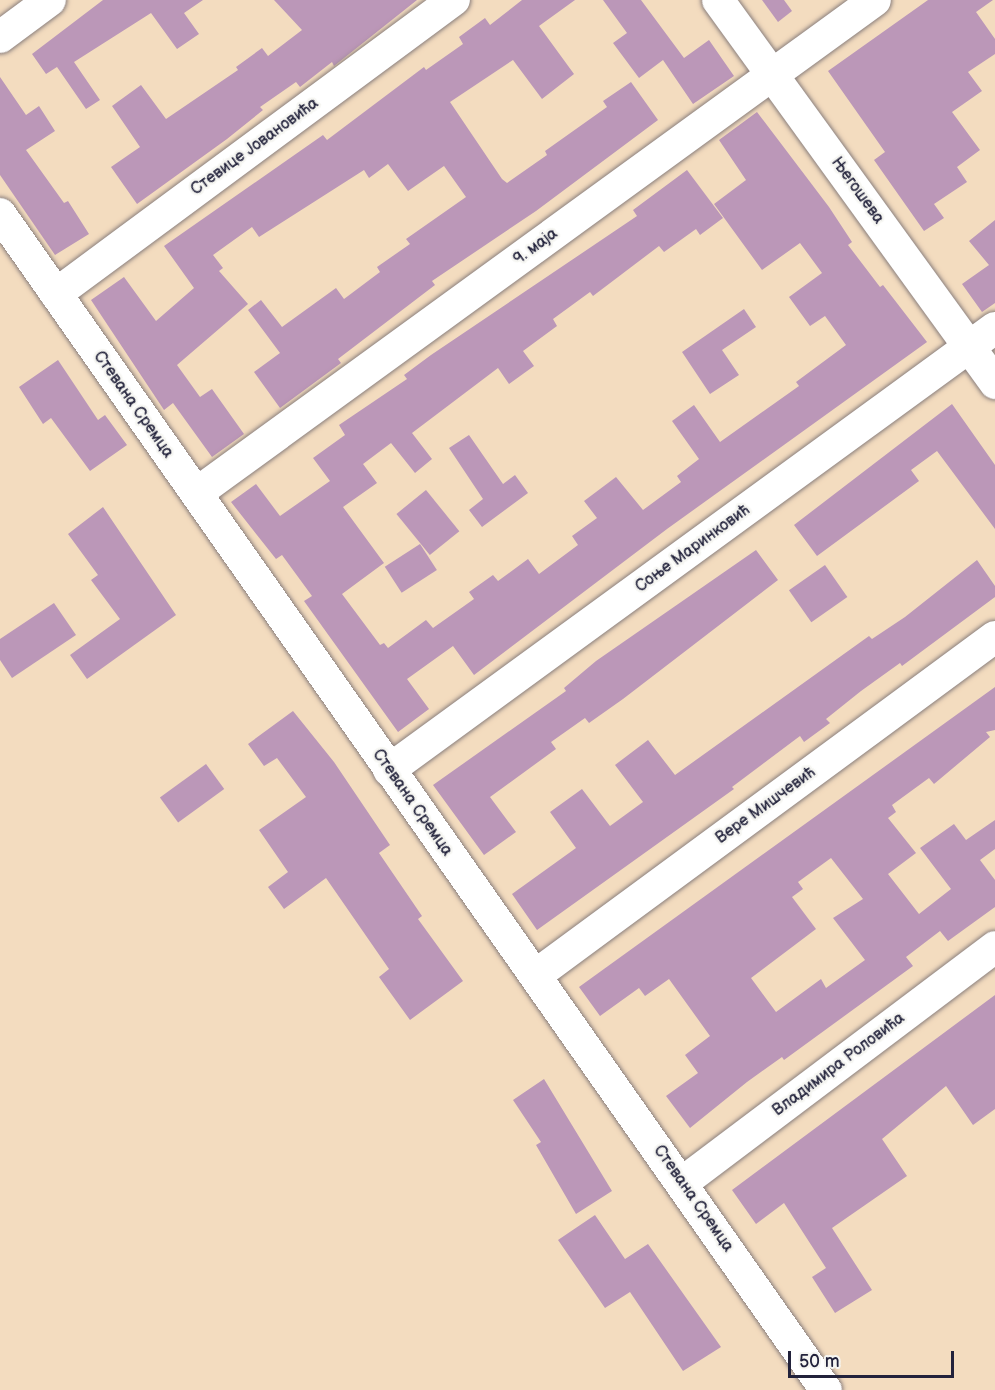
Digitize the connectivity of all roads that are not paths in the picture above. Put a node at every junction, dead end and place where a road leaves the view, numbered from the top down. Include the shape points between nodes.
1 (50, 0) edge
2 (454, 0) edge
3 (718, 0) edge
4 (875, 0) edge
5 (0, 37) edge
6 (772, 75) junction
7 (0, 214) edge
8 (56, 294) junction
9 (995, 328) edge
10 (970, 348) junction
11 (995, 383) edge
12 (197, 493) junction
13 (995, 638) edge
14 (389, 770) junction
15 (995, 947) edge
16 (536, 975) junction
17 (682, 1183) junction
18 (826, 1390) edge

1 - 5 street
2 - 8 street, Стевице Јовановића
3 - 6 street, Његошева
4 - 6 street, 9. маја
6 - 10 street, Његошева
6 - 12 street, 9. маја
7 - 8 street, Стевана Сремца
8 - 12 street, Стевана Сремца
9 - 10 street, Соње Маринковић
10 - 11 street, Његошева
10 - 14 street, Соње Маринковић
12 - 14 street, Стевана Сремца
13 - 16 street, Вере Мишчевић
14 - 16 street, Стевана Сремца
15 - 17 street, Владимира Роловића
16 - 17 street, Стевана Сремца
17 - 18 street, Стевана Сремца

